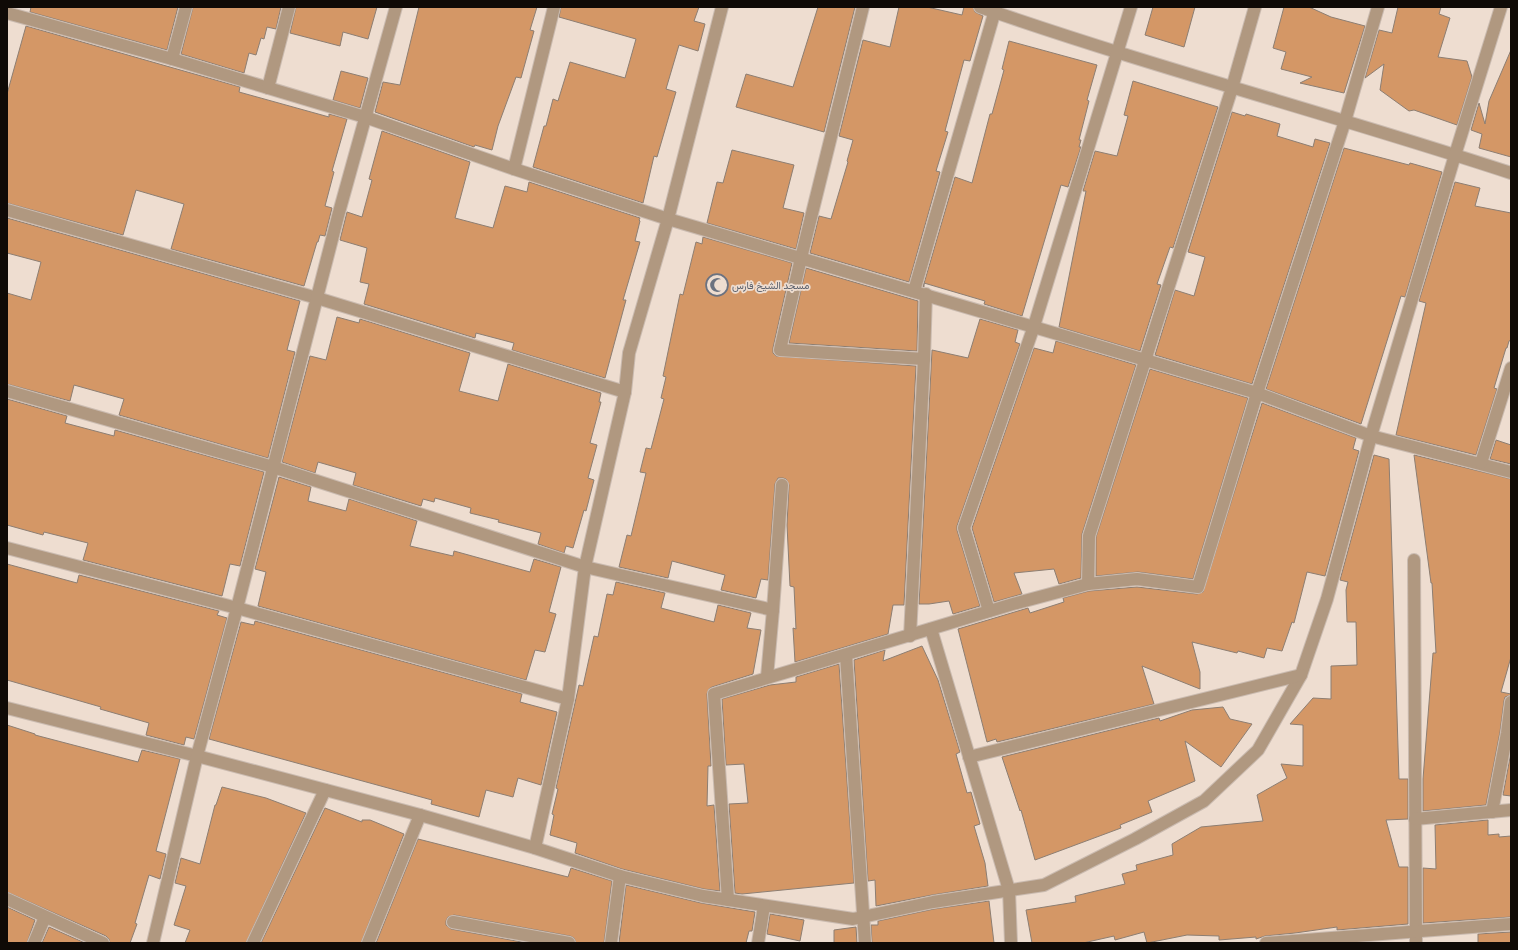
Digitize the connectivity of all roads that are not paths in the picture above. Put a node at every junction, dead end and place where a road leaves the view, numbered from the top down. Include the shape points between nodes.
1 (186, 7) edge
2 (289, 7) edge
3 (396, 7) edge
4 (554, 7) edge
5 (722, 7) edge
6 (863, 7) edge
7 (980, 7) edge
8 (1131, 7) edge
9 (1255, 7) edge
10 (1378, 7) edge
11 (1501, 7) edge
12 (996, 10) edge
13 (9, 14) edge
14 (1117, 52) junction
15 (172, 59) junction
16 (268, 88) junction
17 (1232, 88) junction
18 (365, 117) junction
19 (1344, 121) junction
20 (1455, 155) junction
21 (514, 169) junction
22 (1511, 173) edge
23 (7, 210) edge
24 (668, 219) junction
25 (801, 258) junction
26 (914, 291) junction
27 (926, 294) junction
28 (317, 298) junction
29 (1034, 326) junction
30 (924, 359) junction
31 (1145, 361) junction
32 (1511, 368) edge
33 (7, 391) edge
34 (625, 392) junction
35 (1257, 393) junction
36 (1371, 436) junction
37 (1481, 463) junction
38 (273, 467) junction
39 (1511, 472) edge
40 (782, 485) dead end
41 (7, 548) edge
42 (1414, 560) dead end
43 (585, 568) junction
44 (1088, 584) junction
45 (237, 608) junction
46 (772, 610) junction
47 (989, 611) junction
48 (931, 629) junction
49 (910, 636) junction
50 (846, 655) junction
51 (1301, 675) junction
52 (767, 677) junction
53 (568, 698) junction
54 (1511, 702) edge
55 (7, 708) edge
56 (197, 756) junction
57 (969, 757) junction
58 (325, 790) junction
59 (1511, 810) edge
60 (1492, 812) junction
61 (420, 815) junction
62 (1415, 819) junction
63 (535, 848) junction
64 (620, 876) junction
65 (1009, 890) junction
66 (7, 899) edge
67 (728, 900) junction
68 (764, 906) junction
69 (45, 917) junction
70 (863, 917) junction
71 (453, 922) dead end
72 (1511, 924) edge
73 (1416, 937) edge
74 (34, 943) edge
75 (103, 943) edge
76 (154, 943) edge
77 (253, 943) edge
78 (368, 943) edge
79 (569, 943) edge
80 (611, 943) edge
81 (758, 943) edge
82 (865, 943) edge
83 (1011, 943) edge
84 (1266, 943) edge

1 - 15 street
2 - 16 street
3 - 18 street
4 - 21 street
5 - 24 street
6 - 25 street
7 - 12 street
8 - 14 street
9 - 17 street
10 - 19 street
11 - 20 street
12 - 14 street
12 - 26 street
13 - 15 street
14 - 17 street
14 - 29 street
15 - 16 street
16 - 18 street
17 - 19 street
17 - 31 street
18 - 21 street
18 - 28 street
19 - 20 street
19 - 35 street
20 - 22 street
20 - 36 street
21 - 24 street
23 - 28 street
24 - 25 street
24 - 34 street via 629,353
25 - 26 street
25 - 30 street via 780,350
26 - 27 street
27 - 29 street
27 - 30 street
28 - 34 street
28 - 38 street
29 - 31 street
29 - 47 street via 964,528
30 - 49 street
31 - 35 street
31 - 44 street via 1089,536
32 - 37 street
33 - 38 street
34 - 43 street
35 - 36 street
35 - 44 street via 1198,587 1137,579
36 - 37 street
36 - 51 street via 1327,599
37 - 39 street
38 - 43 street
38 - 45 street
40 - 46 street
41 - 45 street
42 - 62 street
43 - 46 street
43 - 53 street
44 - 47 street
45 - 53 street
45 - 56 street
46 - 52 street
47 - 48 street
48 - 49 street
48 - 57 street
49 - 50 street
50 - 52 street
50 - 70 street
51 - 57 street
51 - 65 street via 1258,750 1204,801 1044,885
52 - 67 street via 714,694
53 - 63 street
54 - 60 street
55 - 56 street
56 - 58 street
56 - 76 street
57 - 65 street
58 - 61 street
58 - 77 street
59 - 60 street
60 - 62 street
61 - 63 street
61 - 78 street
62 - 73 street
63 - 64 street
64 - 67 street
64 - 80 street
65 - 70 street via 933,902
65 - 83 street
66 - 69 street
67 - 68 street
68 - 70 street via 853,919
68 - 81 street
69 - 74 street
69 - 75 street
70 - 82 street
71 - 79 street
72 - 73 street
73 - 84 street

